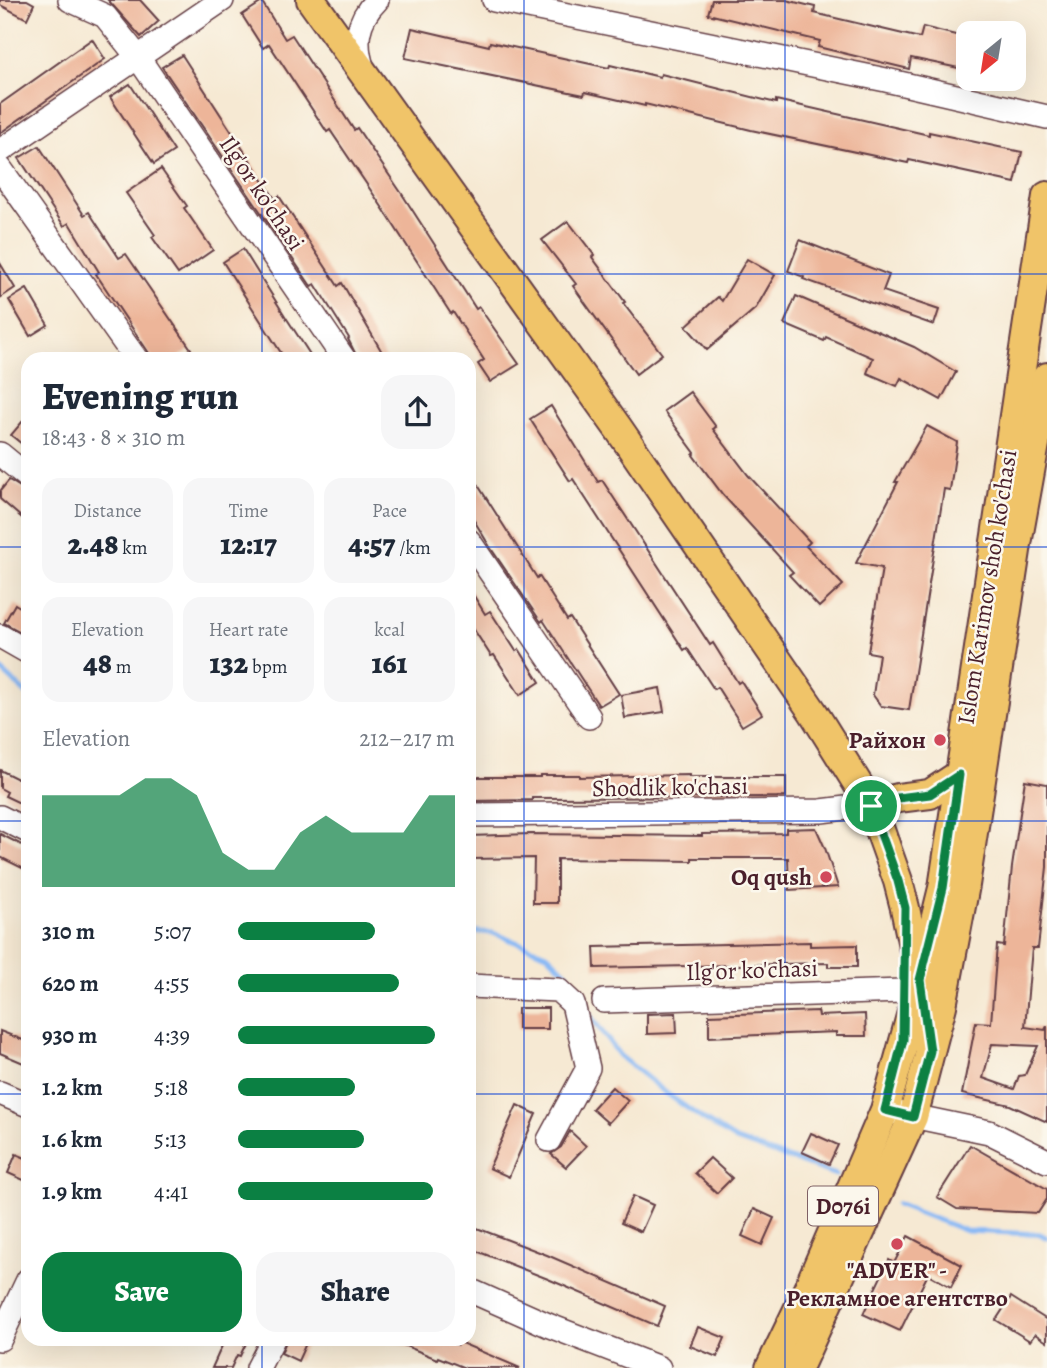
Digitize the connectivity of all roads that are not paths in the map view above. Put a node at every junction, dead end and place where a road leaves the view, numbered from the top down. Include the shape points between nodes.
1 (70, 0) edge
2 (222, 0) edge
3 (311, 0) edge
4 (377, 0) edge
5 (494, 0) edge
6 (137, 56) junction
7 (364, 73) junction
8 (1047, 117) edge
9 (0, 151) edge
10 (0, 168) edge
11 (1047, 196) edge
12 (131, 352) edge
13 (339, 352) edge
14 (1021, 362) junction
15 (1047, 376) edge
16 (0, 454) edge
17 (21, 471) edge
18 (476, 551) edge
19 (0, 636) edge
20 (21, 648) edge
21 (589, 717) dead end
22 (959, 775) junction
23 (871, 806) junction
24 (476, 815) edge
25 (0, 817) edge
26 (21, 828) edge
27 (476, 986) edge
28 (911, 986) junction
29 (604, 1001) dead end
30 (930, 1051) junction
31 (0, 1093) edge
32 (21, 1102) edge
33 (885, 1110) junction
34 (913, 1117) junction
35 (549, 1140) dead end
36 (1047, 1161) edge
37 (476, 1293) edge
38 (21, 1295) edge
39 (0, 1339) edge
40 (269, 1346) edge
41 (258, 1368) edge
42 (659, 1368) edge
43 (770, 1368) edge
44 (798, 1368) edge

1 - 6 street, Ilg'or ko'chasi via 105,16
2 - 6 street
3 - 7 main road
4 - 7 street via 357,34
5 - 8 street
6 - 9 street
6 - 13 street, Ilg'or ko'chasi
7 - 23 main road via 618,428 813,712
10 - 12 street
11 - 14 main road, Islom Karimov shoh ko'chasi
14 - 15 street
14 - 22 main road, Islom Karimov shoh ko'chasi
15 - 30 main road, Islom Karimov shoh ko'chasi / D076i via 965,885
16 - 17 street
18 - 21 street
19 - 20 street
22 - 23 main road via 930,794
22 - 28 main road, Islom Karimov shoh ko'chasi via 943,888
23 - 24 street, Shodlik ko'chasi via 821,811
23 - 28 main road via 905,908
25 - 26 street
27 - 35 street via 558,990 573,1004 588,1068
28 - 29 street, Ilg'or ko'chasi
28 - 30 main road
28 - 33 main road, D076i
30 - 34 main road, Islom Karimov shoh ko'chasi / D076i
31 - 32 street
33 - 34 street
33 - 43 main road, D076i
34 - 36 street via 989,1132
34 - 44 main road, Islom Karimov shoh ko'chasi / D076i
37 - 42 street
38 - 39 street
40 - 41 street

